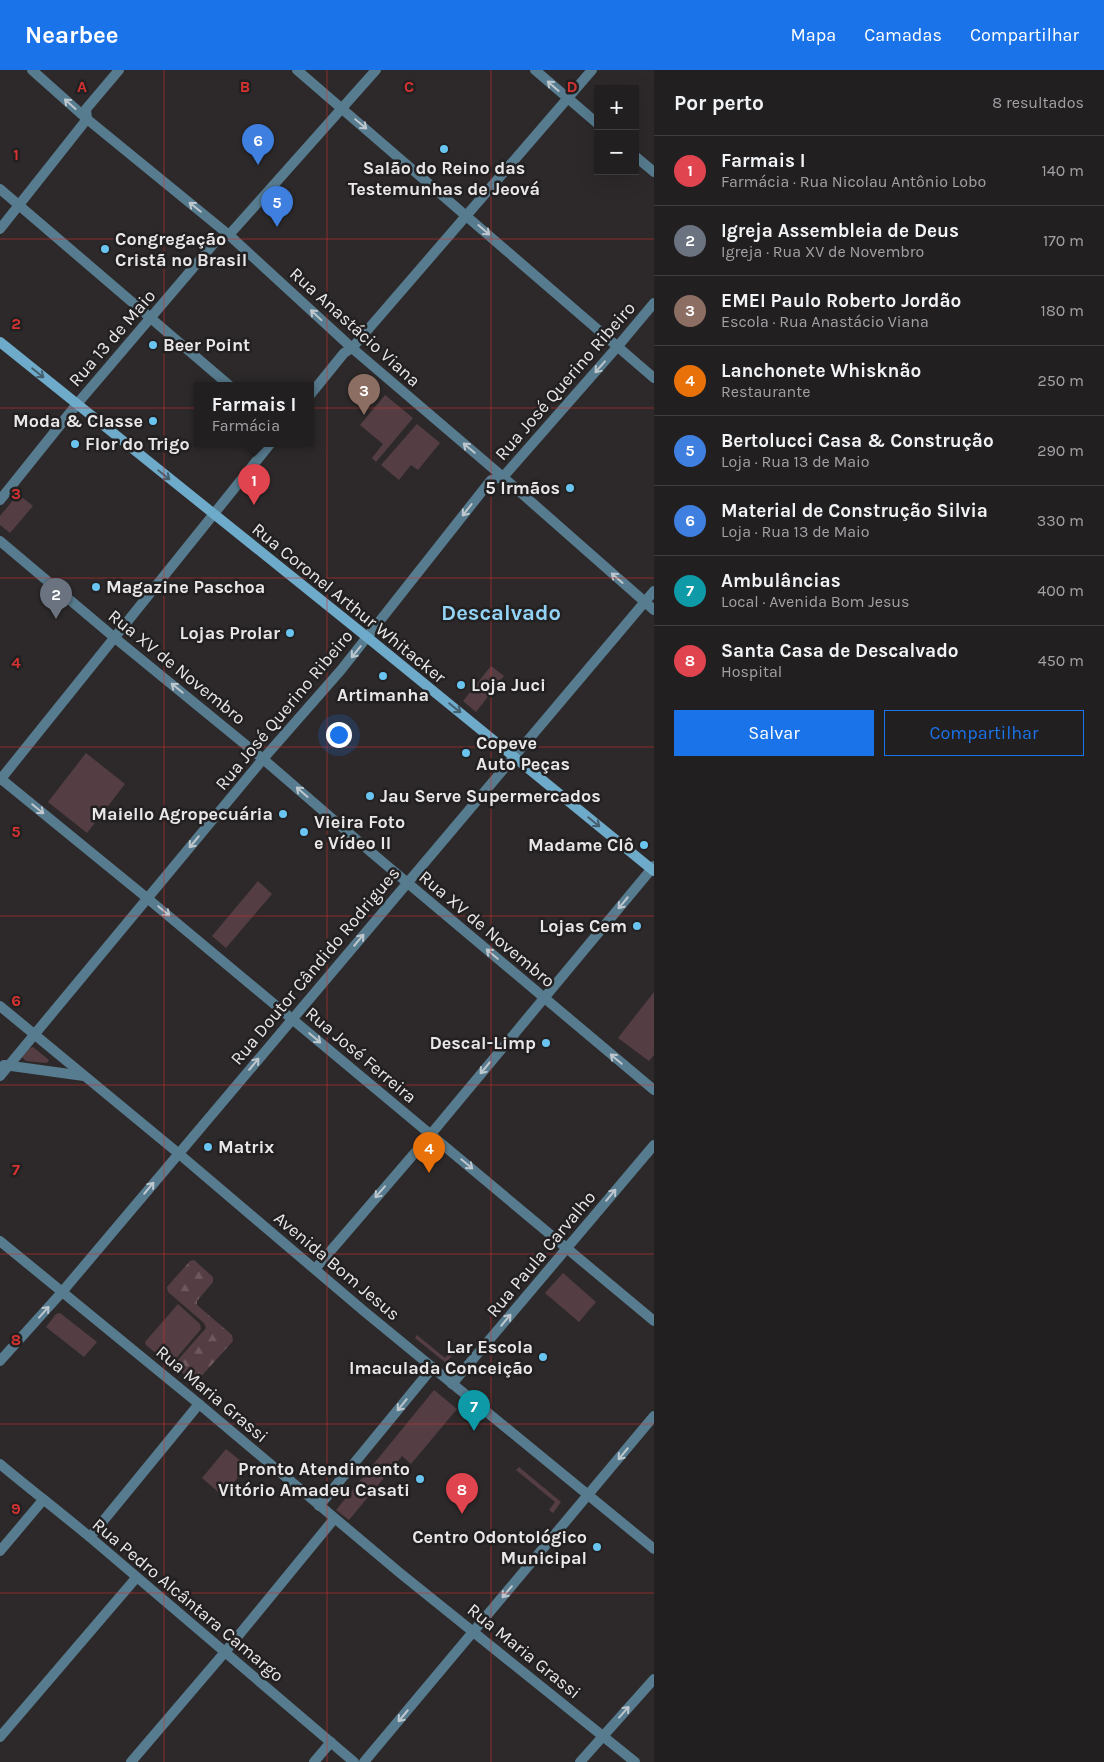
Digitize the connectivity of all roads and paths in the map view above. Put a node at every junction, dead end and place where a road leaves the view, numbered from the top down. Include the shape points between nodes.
1 (32, 70) edge
2 (119, 70) edge
3 (297, 70) edge
4 (376, 70) edge
5 (535, 70) edge
6 (592, 70) edge
7 (568, 98) junction
8 (342, 108) junction
9 (87, 119) junction
10 (594, 121) edge
11 (639, 159) edge
12 (654, 172) edge
13 (0, 189) edge
14 (20, 205) junction
15 (467, 215) junction
16 (0, 229) edge
17 (229, 235) junction
18 (654, 303) edge
19 (151, 318) junction
20 (0, 342) edge
21 (618, 346) junction
22 (352, 348) junction
23 (654, 378) edge
24 (225, 382) edge
25 (314, 390) edge
26 (77, 404) junction
27 (268, 447) edge
28 (502, 477) junction
29 (0, 500) edge
30 (213, 514) junction
31 (0, 541) edge
32 (654, 591) edge
33 (645, 602) junction
34 (654, 610) edge
35 (114, 638) junction
36 (367, 638) junction
37 (514, 756) junction
38 (263, 758) junction
39 (0, 779) edge
40 (653, 868) edge
41 (408, 882) junction
42 (148, 898) junction
43 (544, 998) junction
44 (0, 1006) edge
45 (292, 1019) junction
46 (34, 1034) junction
47 (4, 1065) edge
48 (0, 1076) edge
49 (84, 1076) junction
50 (654, 1090) edge
51 (431, 1134) junction
52 (654, 1145) edge
53 (178, 1153) junction
54 (0, 1241) edge
55 (566, 1247) junction
56 (315, 1269) junction
57 (62, 1292) junction
58 (654, 1321) edge
59 (0, 1361) edge
60 (433, 1367) junction
61 (452, 1384) junction
62 (199, 1404) junction
63 (654, 1416) edge
64 (0, 1464) edge
65 (589, 1495) junction
66 (43, 1500) junction
67 (319, 1506) junction
68 (334, 1519) junction
69 (90, 1537) junction
70 (654, 1549) edge
71 (0, 1551) edge
72 (136, 1578) junction
73 (474, 1631) junction
74 (225, 1652) junction
75 (654, 1679) edge
76 (603, 1736) junction
77 (0, 1738) edge
78 (331, 1742) junction
79 (131, 1762) edge
80 (314, 1762) edge
81 (354, 1762) edge
82 (364, 1762) edge
83 (580, 1762) edge
84 (635, 1762) edge

9 -> 1 street, Rua Anastácio Viana
2 - 9 street via 86,109
3 - 8 street
4 - 8 street, Rua 13 de Maio
7 -> 5 street
6 - 7 street
7 - 10 street
7 - 15 street
8 -> 15 street
8 - 17 street, Rua 13 de Maio
9 - 14 street
17 -> 9 street, Rua Anastácio Viana
11 - 12 street
13 - 14 street
14 - 16 street
14 - 19 street
15 -> 21 street
15 - 22 street
17 - 19 street, Rua 13 de Maio via 216,241
22 -> 17 street, Rua Anastácio Viana
18 - 21 street, Rua José Querino Ribeiro
19 - 24 street
19 - 26 street, Rua 13 de Maio
20 -> 26 main road, Rua Coronel Arthur Whitacker
21 - 23 street
21 -> 28 street, Rua José Querino Ribeiro
22 - 25 street via 344,353
28 -> 22 street, Rua Anastácio Viana
26 - 29 street, Rua 13 de Maio
26 -> 30 main road, Rua Coronel Arthur Whitacker
27 - 30 street
33 -> 28 street, Rua Anastácio Viana
28 -> 36 street, Rua José Querino Ribeiro via 490,480
30 - 35 street
30 - 36 main road, Rua Coronel Arthur Whitacker
31 - 35 street, Rua XV de Novembro
32 - 33 street, Rua Doutor Cândido Rodrigues
33 - 34 street, Rua Anastácio Viana
33 - 37 street, Rua Doutor Cândido Rodrigues
38 -> 35 street, Rua XV de Novembro
35 - 39 street
36 -> 37 main road, Rua Coronel Arthur Whitacker
36 -> 38 street, Rua José Querino Ribeiro
37 -> 40 main road, Rua Coronel Arthur Whitacker
37 - 41 street, Rua Doutor Cândido Rodrigues
41 -> 38 street, Rua XV de Novembro
38 -> 42 street, Rua José Querino Ribeiro
39 -> 42 street, Rua José Ferreira
40 -> 43 street
43 -> 41 street, Rua XV de Novembro
45 -> 41 street, Rua Doutor Cândido Rodrigues
42 -> 45 street, Rua José Ferreira
42 - 46 street, Rua José Querino Ribeiro
50 -> 43 street, Rua XV de Novembro
43 -> 51 street
44 - 46 street, Avenida Bom Jesus
45 -> 51 street, Rua José Ferreira
53 -> 45 street, Rua Doutor Cândido Rodrigues
46 - 47 street, Rua José Querino Ribeiro
46 - 49 street, Avenida Bom Jesus
47 - 48 street, Rua José Querino Ribeiro
47 - 49 street
49 - 53 street, Avenida Bom Jesus
51 -> 55 street, Rua José Ferreira
51 -> 56 street
55 -> 52 street, Rua Paula Carvalho
53 - 56 street, Avenida Bom Jesus
57 -> 53 street, Rua Doutor Cândido Rodrigues
54 - 57 street, Rua Maria Grassi
55 - 58 street, Rua José Ferreira
61 -> 55 street, Rua Paula Carvalho
56 - 60 street, Avenida Bom Jesus
59 -> 57 street, Rua Doutor Cândido Rodrigues
57 - 62 street, Rua Maria Grassi
60 - 61 street, Avenida Bom Jesus
60 -> 67 street
61 - 65 street, Avenida Bom Jesus
62 - 67 street, Rua Maria Grassi
62 - 69 street
63 -> 65 street
64 - 66 street, Rua Pedro Alcântara Camargo
65 - 70 street, Avenida Bom Jesus
65 -> 73 street
66 - 69 street, Rua Pedro Alcântara Camargo
66 - 71 street
67 - 68 street, Rua Maria Grassi
68 - 73 street, Rua Maria Grassi
68 - 74 street
69 - 72 street, Rua Pedro Alcântara Camargo
72 - 74 street, Rua Pedro Alcântara Camargo
72 - 77 street
73 - 76 street, Rua Maria Grassi
73 -> 82 street
74 - 78 street, Rua Pedro Alcântara Camargo
74 - 79 street
76 -> 75 street
76 - 83 street
76 - 84 street, Rua Maria Grassi
78 - 80 street
78 - 81 street, Rua Pedro Alcântara Camargo

